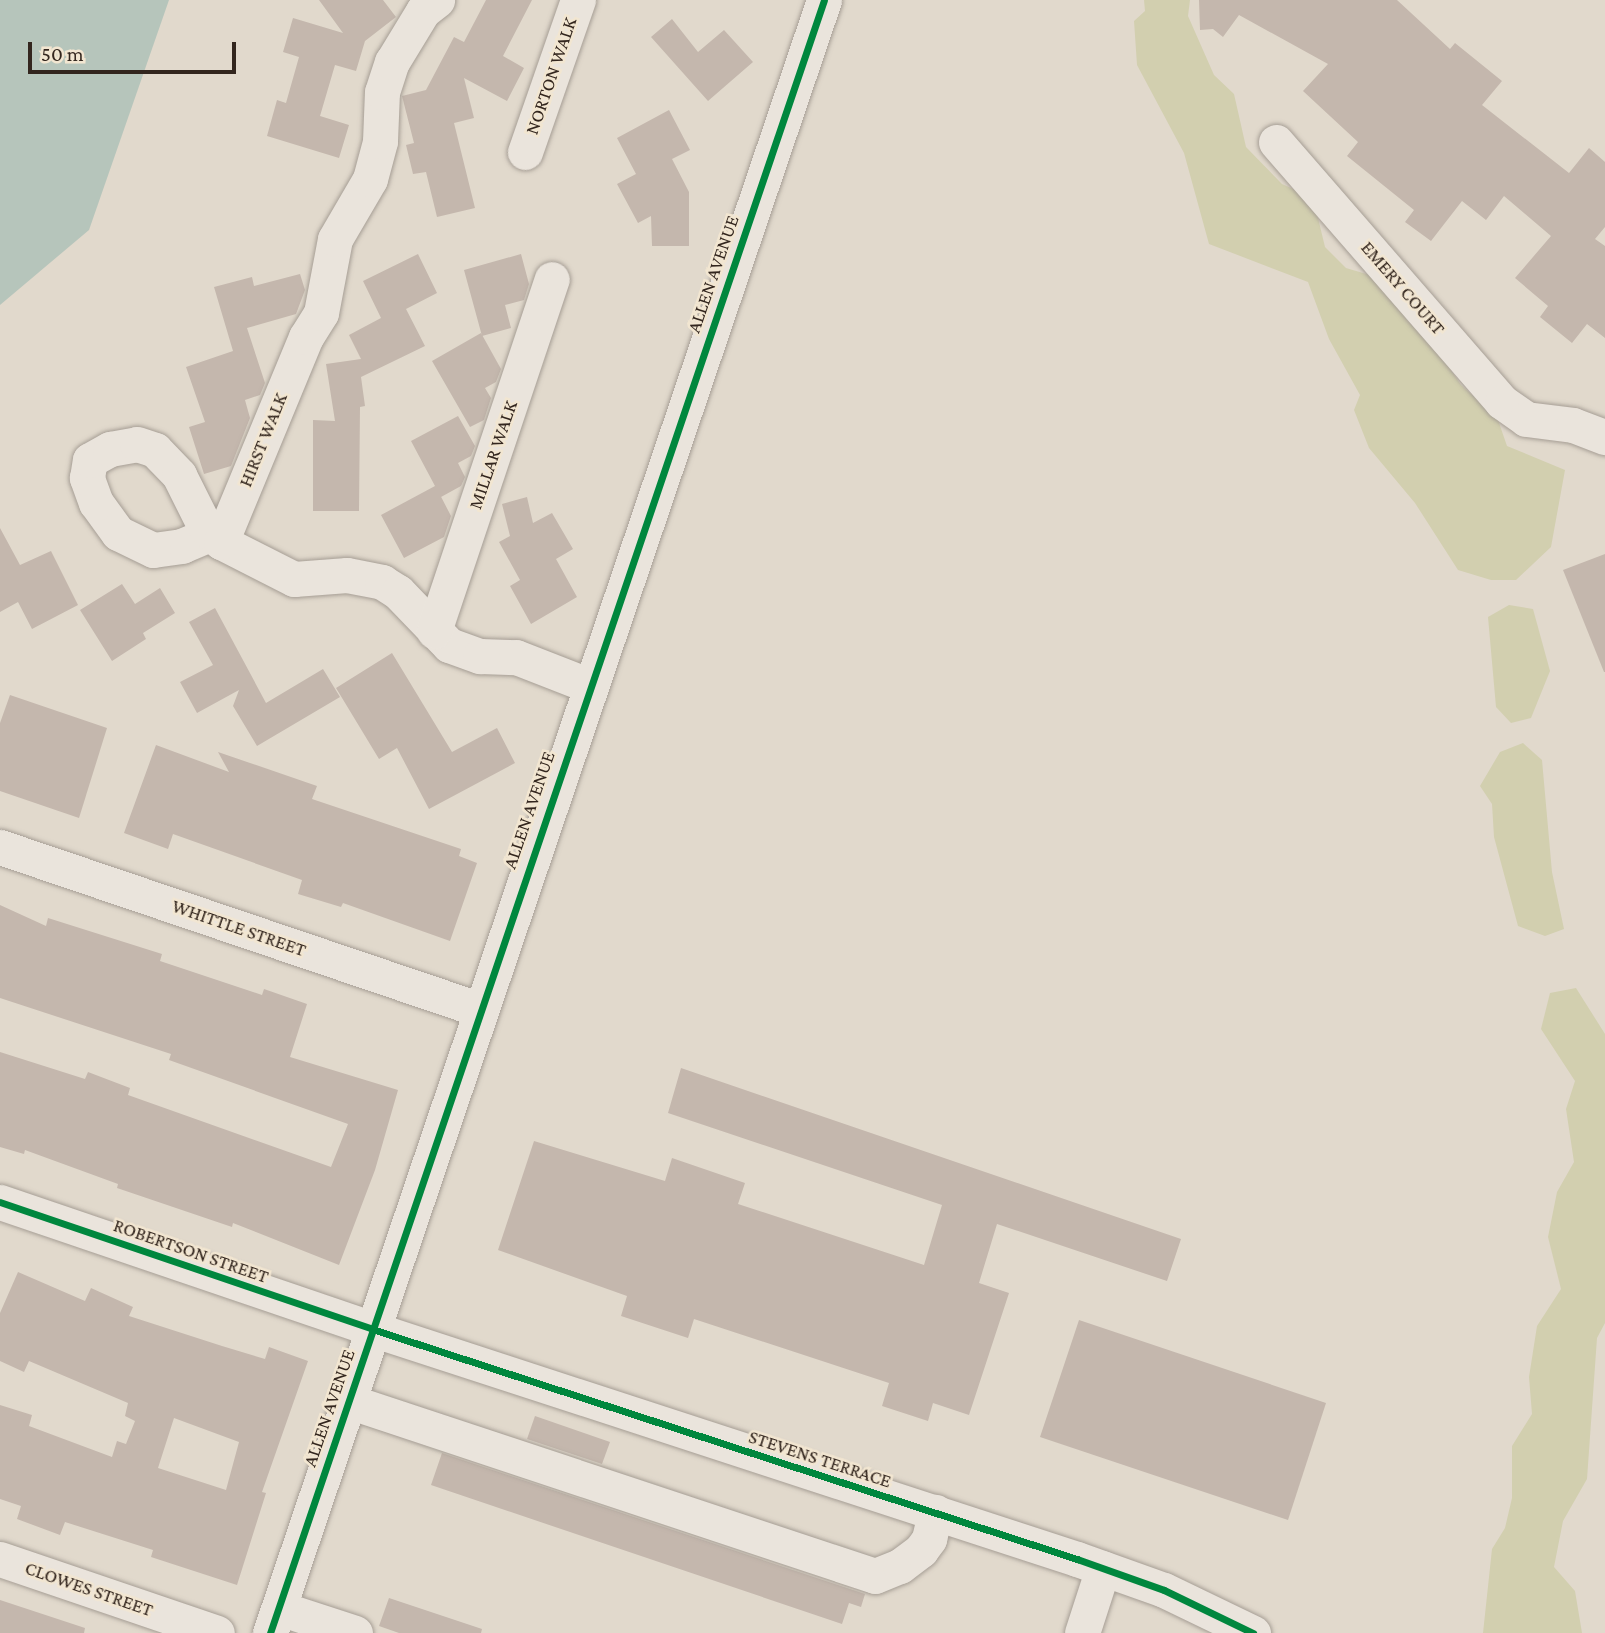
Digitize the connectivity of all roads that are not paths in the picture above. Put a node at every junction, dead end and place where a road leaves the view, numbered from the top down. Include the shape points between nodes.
1 (578, 0) edge
2 (820, 1) edge
3 (430, 5) edge
4 (1276, 142) dead end
5 (525, 152) dead end
6 (552, 279) dead end
7 (1605, 437) edge
8 (434, 631) junction
9 (588, 685) junction
10 (0, 847) edge
11 (478, 1009) junction
12 (0, 1202) edge
13 (372, 1329) junction
14 (348, 1401) junction
15 (935, 1512) junction
16 (0, 1559) edge
17 (1103, 1568) junction
18 (274, 1621) edge
19 (217, 1633) edge
20 (355, 1633) edge
21 (1082, 1633) edge
22 (1253, 1633) edge

1 - 5 street, NORTON WALK
2 - 9 street, ALLEN AVENUE
3 - 8 street, HIRST WALK via 392,62 370,179 335,239 321,313 215,538 294,579 347,575 382,582
4 - 7 street, EMERY COURT via 1502,402 1526,419 1573,425
6 - 8 street, MILLAR WALK
8 - 9 street via 460,650 516,657
9 - 11 street, ALLEN AVENUE
10 - 11 street, WHITTLE STREET
11 - 13 street, ALLEN AVENUE
12 - 13 street, ROBERTSON STREET
13 - 14 street, ALLEN AVENUE
13 - 15 street, STEVENS TERRACE
14 - 15 street via 875,1576 900,1566 921,1550 929,1539
14 - 18 street, ALLEN AVENUE
15 - 17 street, STEVENS TERRACE
16 - 19 street, CLOWES STREET
17 - 21 street
17 - 22 street, STEVENS TERRACE via 1164,1590
18 - 20 street

